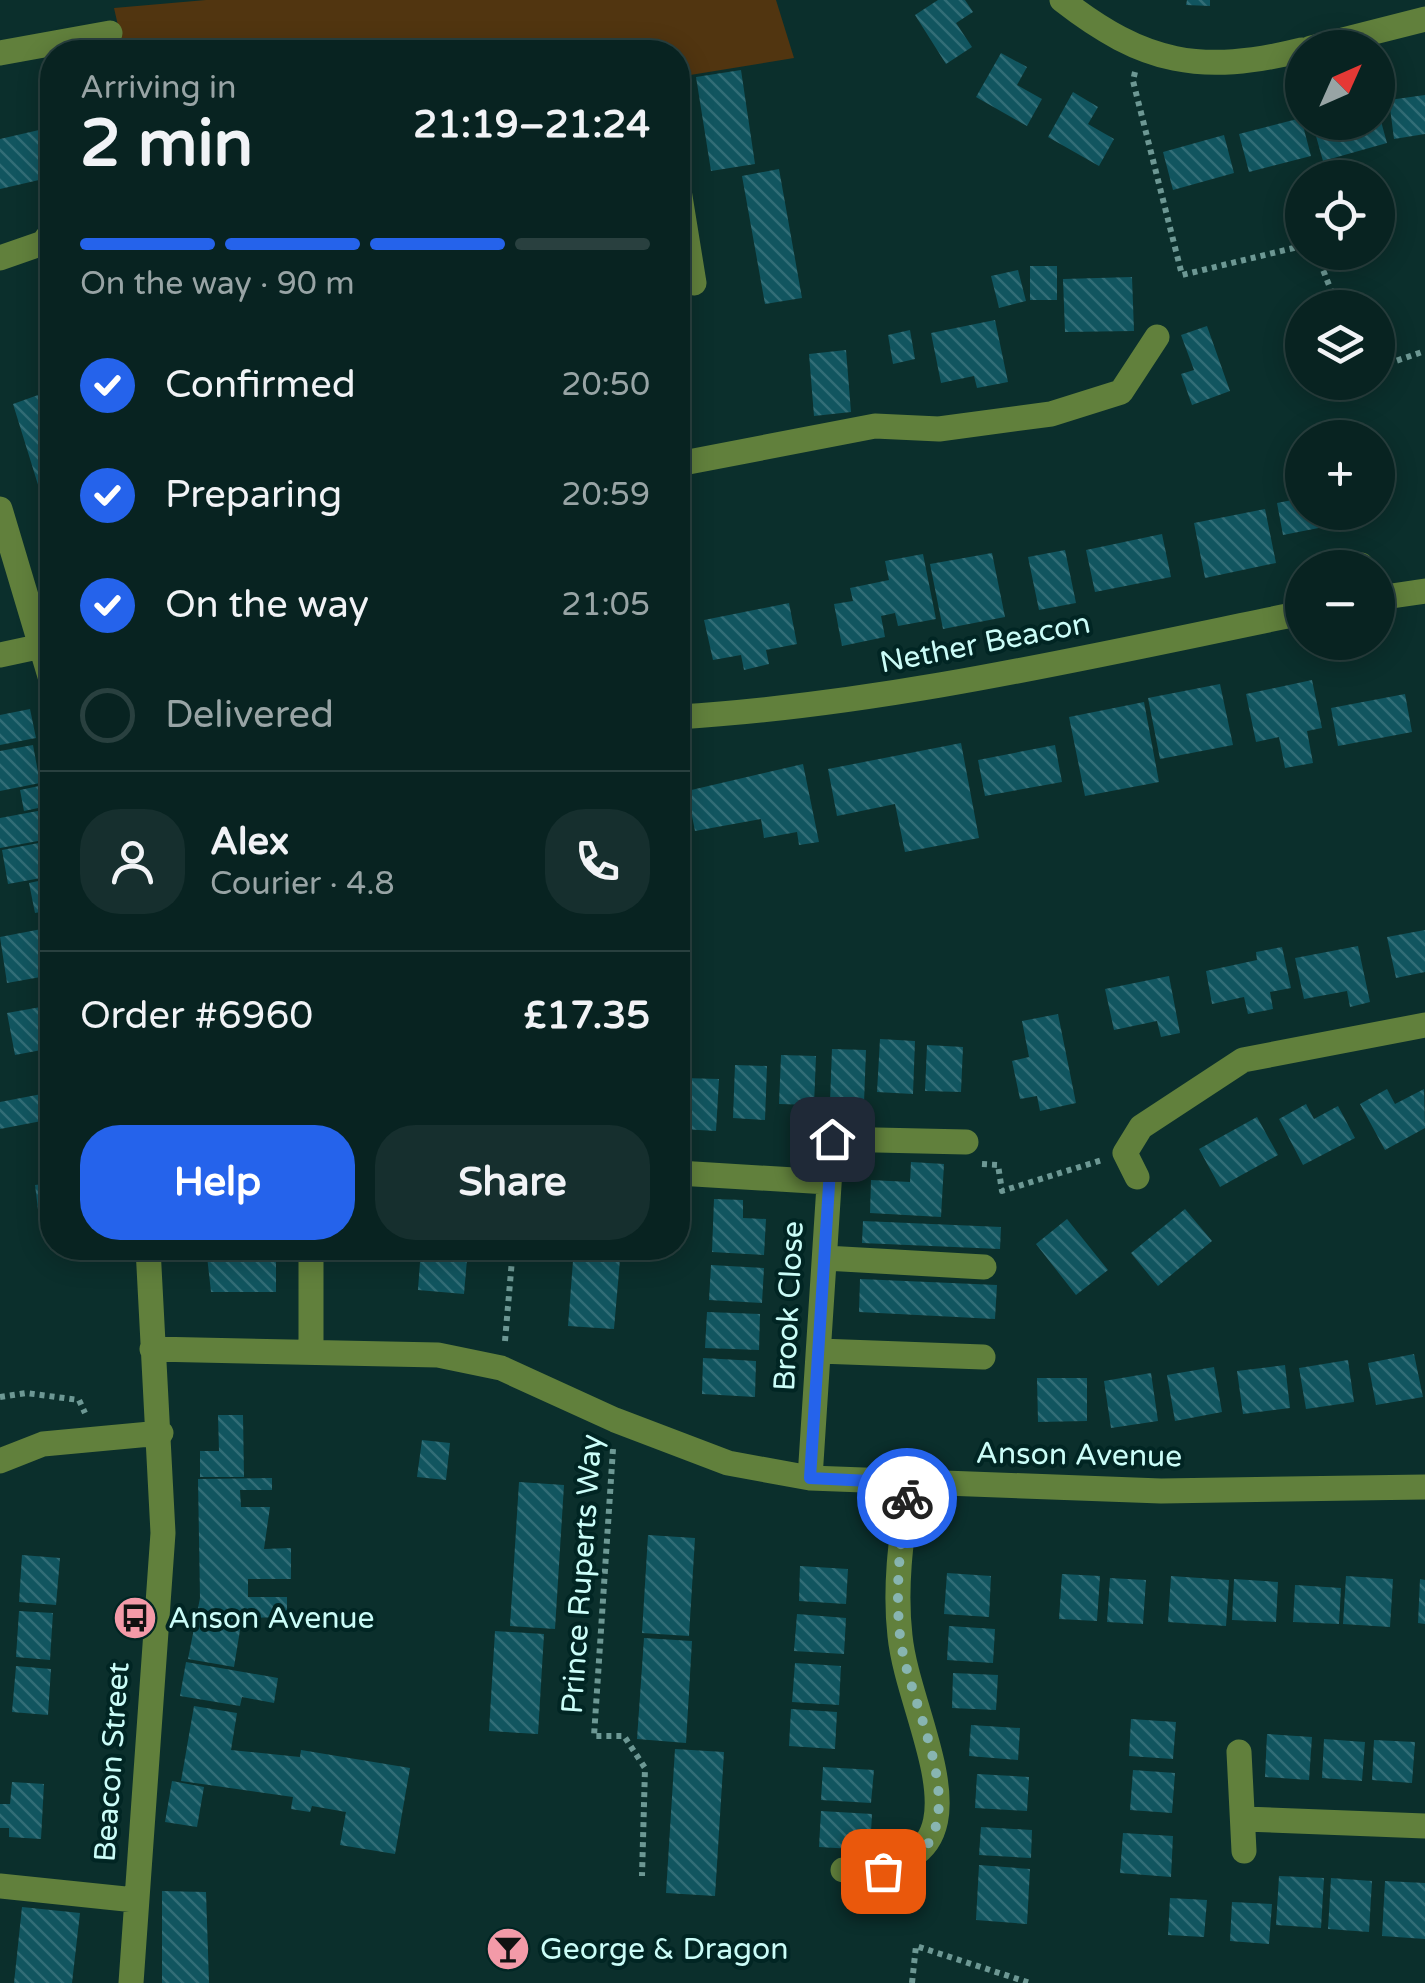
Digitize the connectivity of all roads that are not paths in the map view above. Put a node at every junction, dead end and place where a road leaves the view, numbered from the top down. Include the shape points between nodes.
1 (1062, 0) edge
2 (1425, 19) edge
3 (1382, 30) edge
4 (110, 33) dead end
5 (69, 40) edge
6 (40, 45) edge
7 (0, 52) edge
8 (1285, 54) edge
9 (40, 247) edge
10 (0, 258) edge
11 (690, 258) edge
12 (694, 283) dead end
13 (1156, 337) dead end
14 (690, 462) edge
15 (0, 508) edge
16 (1425, 591) edge
17 (1395, 595) edge
18 (1285, 616) edge
19 (40, 639) edge
20 (40, 646) edge
21 (0, 656) edge
22 (690, 715) edge
23 (1425, 1025) edge
24 (966, 1142) dead end
25 (690, 1174) edge
26 (1137, 1176) dead end
27 (828, 1182) junction
28 (825, 1258) junction
29 (148, 1260) edge
30 (311, 1260) edge
31 (984, 1267) dead end
32 (152, 1349) junction
33 (819, 1351) junction
34 (311, 1352) junction
35 (983, 1357) dead end
36 (161, 1433) junction
37 (0, 1461) edge
38 (810, 1478) junction
39 (909, 1483) junction
40 (1425, 1487) edge
41 (1239, 1752) dead end
42 (1244, 1819) junction
43 (1425, 1826) edge
44 (1244, 1850) dead end
45 (843, 1870) dead end
46 (0, 1886) edge
47 (135, 1900) junction
48 (131, 1983) edge

1 - 8 street via 1139,51 1205,63
2 - 3 street
4 - 5 street
6 - 7 street
9 - 10 street
11 - 12 street
13 - 14 street via 1112,398 939,430 875,426
15 - 19 street
16 - 17 street
18 - 22 street, Nether Beacon via 917,691 797,709
20 - 21 street
23 - 26 street via 1242,1060 1140,1126 1125,1152
24 - 27 street, Brook Close via 832,1139
25 - 27 street
27 - 28 street, Brook Close
28 - 31 street
28 - 33 street, Brook Close
29 - 32 street, Beacon Street
30 - 34 street
32 - 34 street, Anson Avenue
32 - 36 street, Beacon Street
33 - 35 street
33 - 38 street, Brook Close
34 - 38 street, Anson Avenue via 438,1354 501,1368 728,1462
36 - 37 street via 43,1444
36 - 47 street, Beacon Street via 163,1533
38 - 39 street, Anson Avenue
39 - 40 street, Anson Avenue via 1161,1491
39 - 45 street via 897,1565 900,1636 933,1758 938,1799 932,1837 911,1860 883,1871
41 - 42 street
42 - 43 street
42 - 44 street
46 - 47 street
47 - 48 street, Beacon Street

